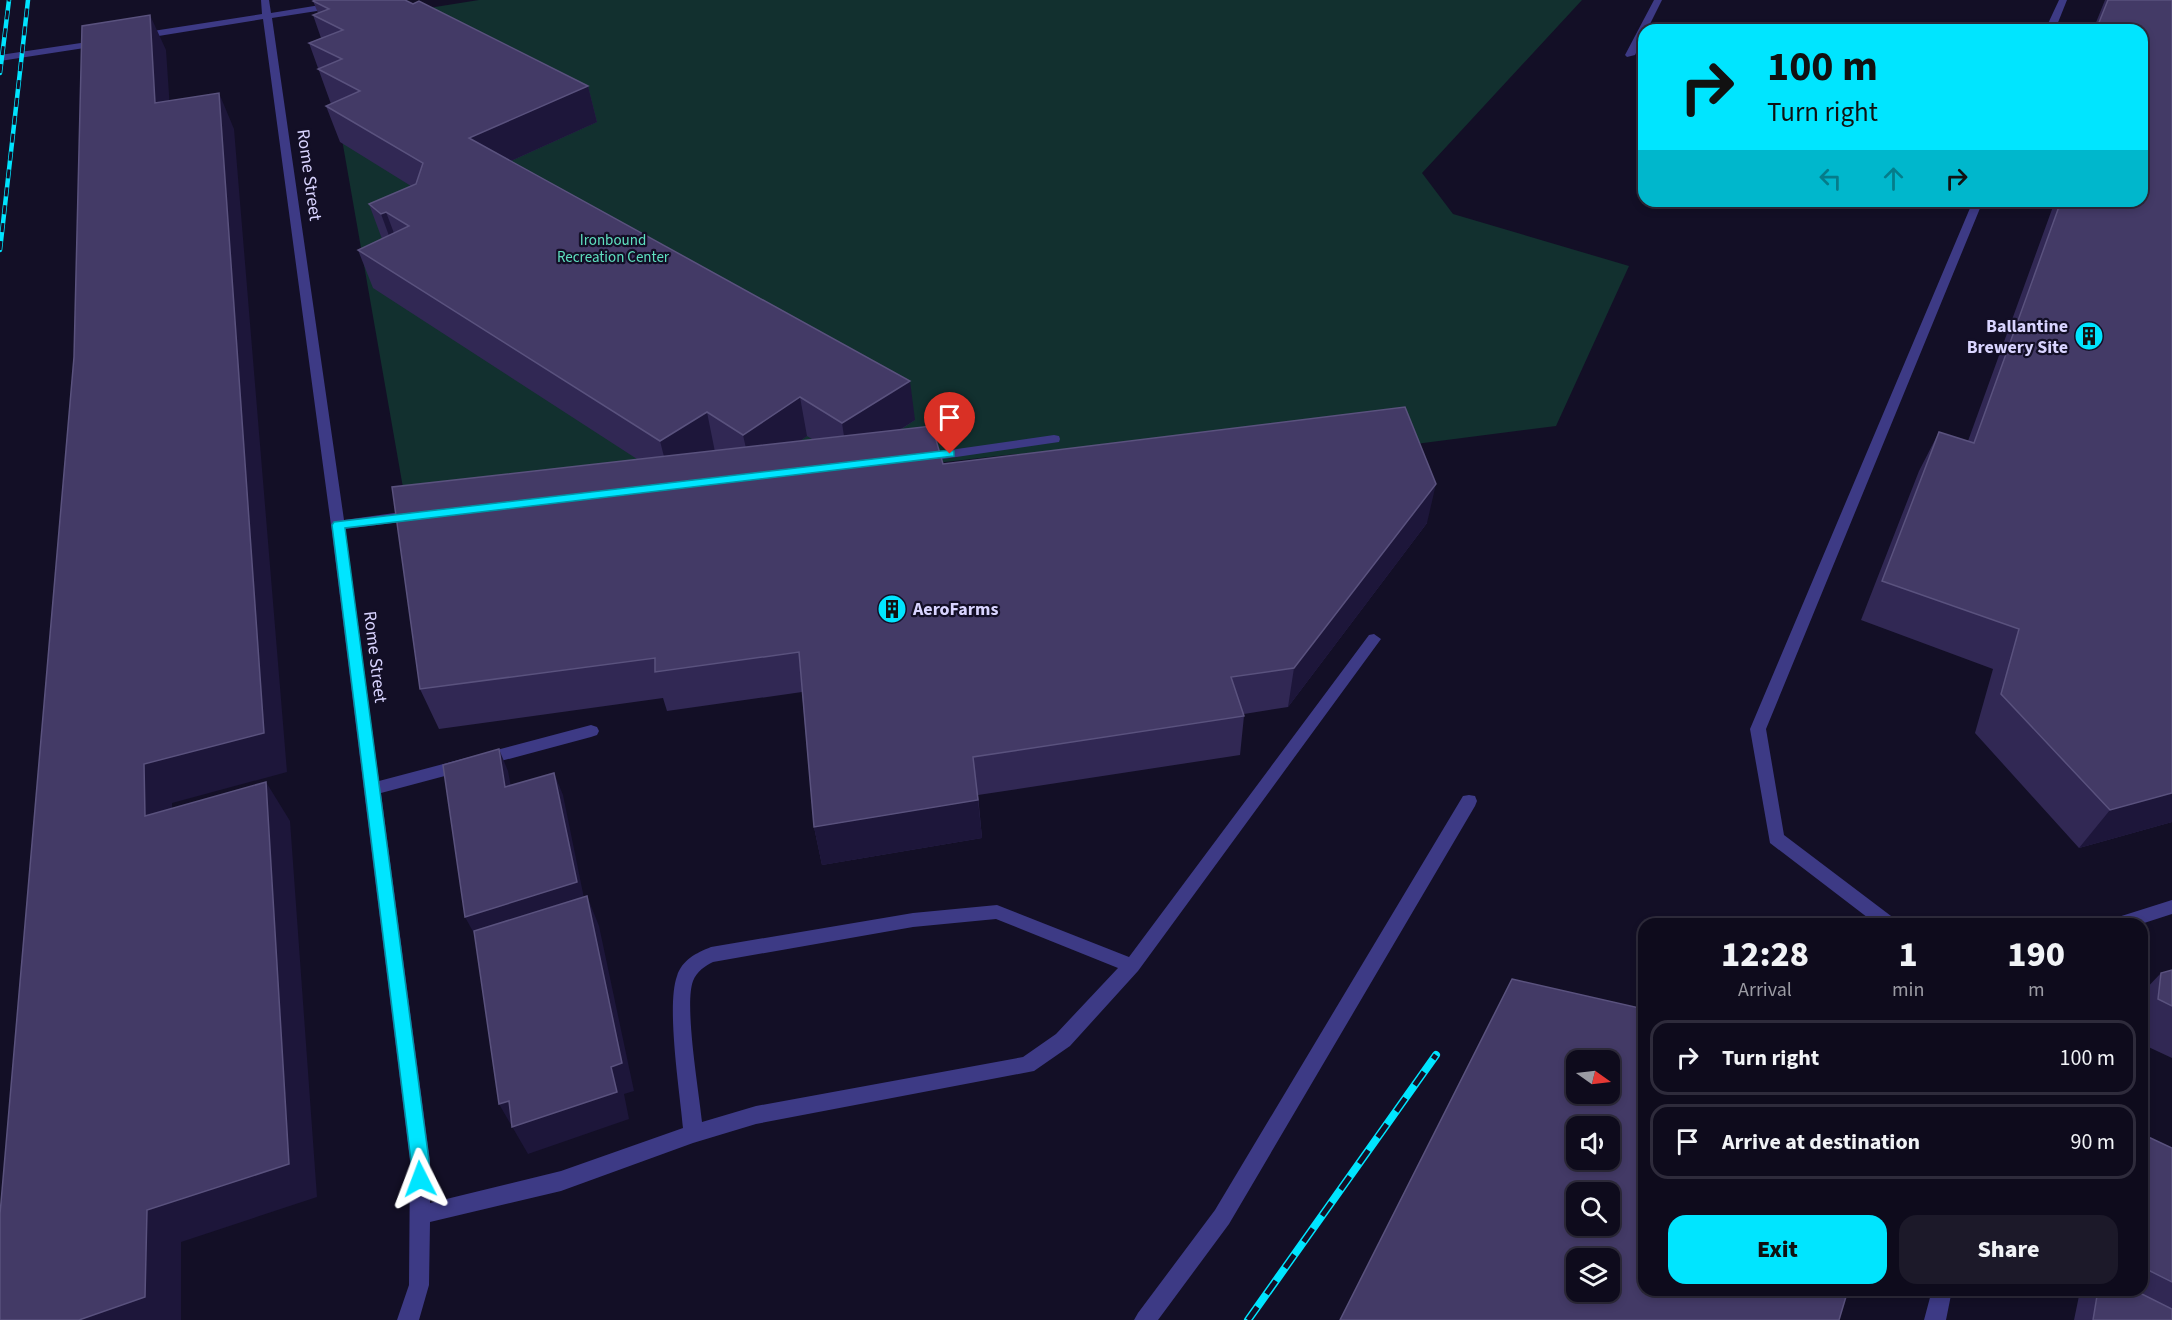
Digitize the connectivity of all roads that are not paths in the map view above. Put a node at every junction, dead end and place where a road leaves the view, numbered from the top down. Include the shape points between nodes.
1 (265, 0) edge
2 (368, 0) edge
3 (1658, 0) edge
4 (2063, 0) edge
5 (267, 16) junction
6 (1646, 24) edge
7 (2053, 24) edge
8 (125, 39) edge
9 (1638, 39) edge
10 (114, 40) edge
11 (1630, 55) dead end
12 (0, 58) edge
13 (1976, 207) edge
14 (1054, 439) dead end
15 (909, 460) edge
16 (426, 514) edge
17 (338, 525) junction
18 (1374, 639) dead end
19 (591, 731) dead end
20 (372, 789) junction
21 (1469, 801) dead end
22 (2172, 908) edge
23 (1881, 918) edge
24 (2138, 918) edge
25 (1132, 966) junction
26 (693, 1134) junction
27 (419, 1215) junction
28 (1941, 1296) edge
29 (408, 1320) edge
30 (1145, 1320) edge
31 (1935, 1320) edge

1 - 5 street, Rome Street
2 - 5 street
3 - 6 street
4 - 7 street
5 - 8 street
5 - 17 street, Rome Street
9 - 11 street
10 - 12 street
13 - 23 street via 1758,729 1776,838
14 - 15 street
16 - 17 street
17 - 20 street, Rome Street
18 - 25 street
19 - 20 street
20 - 27 street, Rome Street via 420,1161
21 - 30 street via 1222,1217
22 - 24 street
25 - 26 street via 1063,1040 1027,1065 805,1104
25 - 26 street via 997,912 913,920 711,955 696,962 685,977 681,1000
26 - 27 street via 561,1181
27 - 29 street, Rome Street via 418,1285
28 - 31 street

